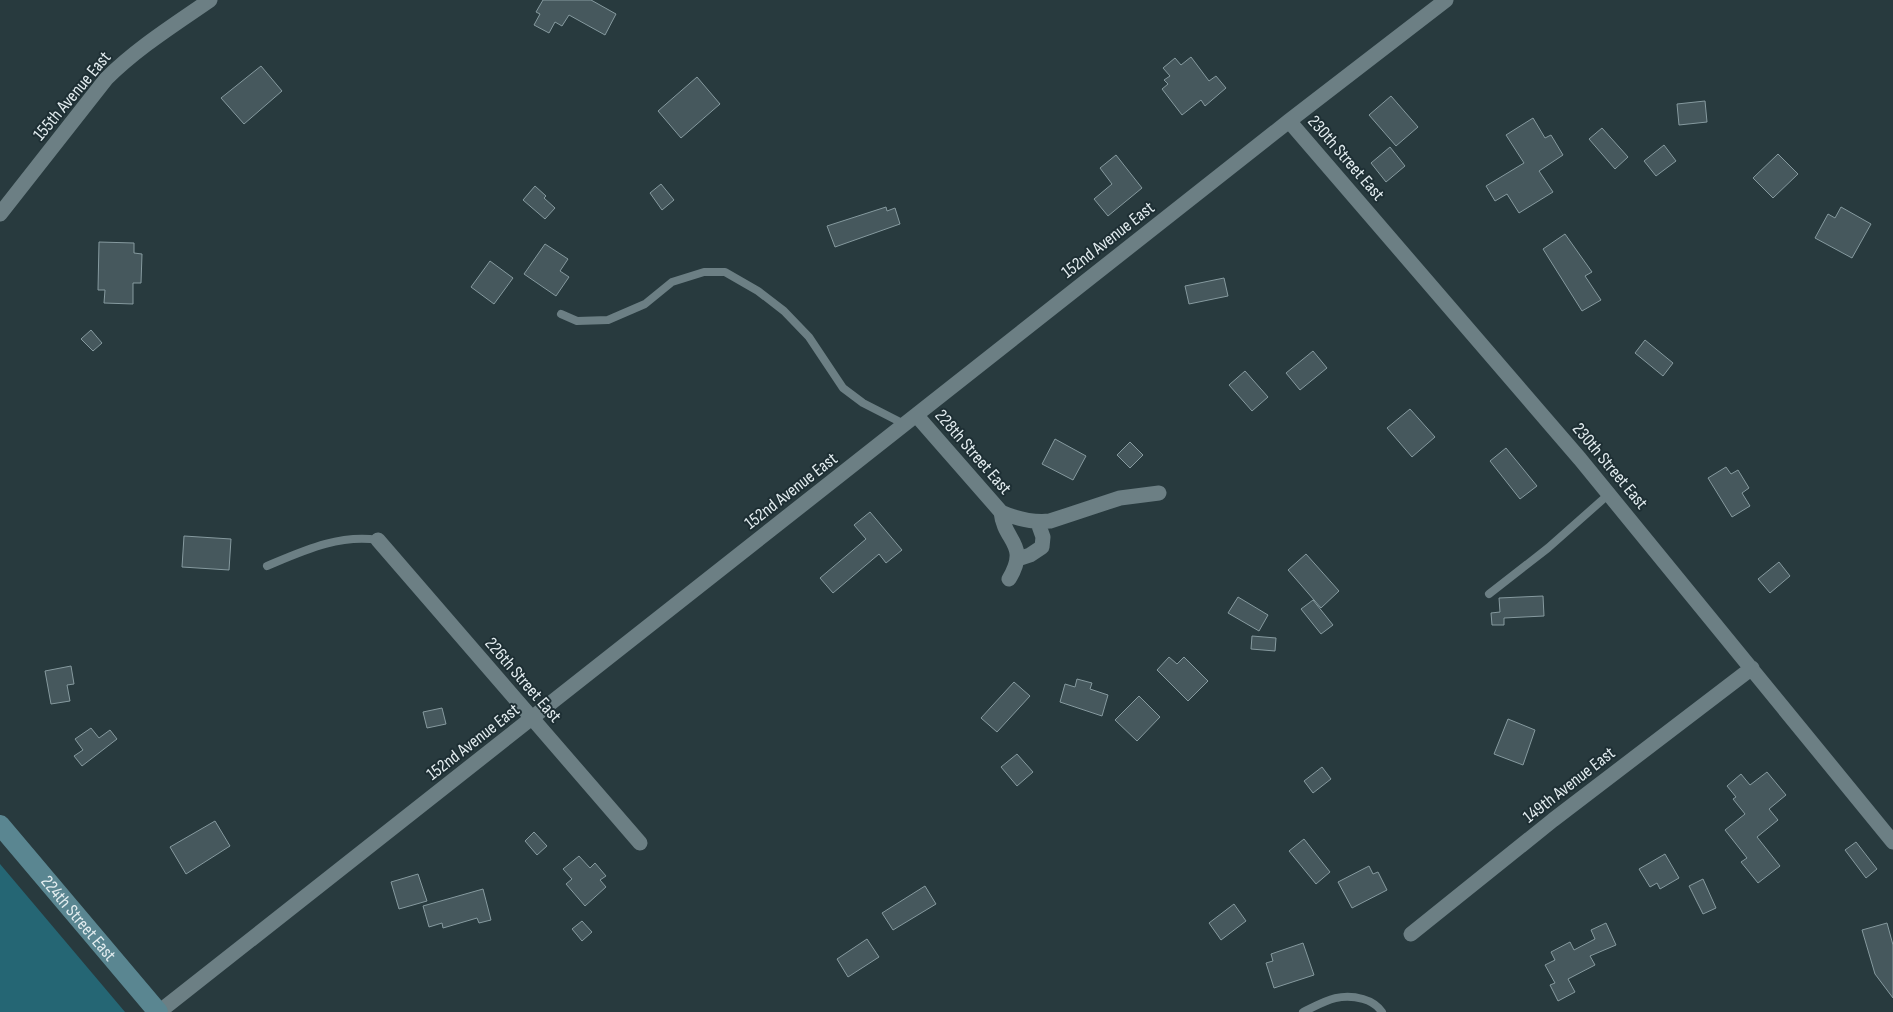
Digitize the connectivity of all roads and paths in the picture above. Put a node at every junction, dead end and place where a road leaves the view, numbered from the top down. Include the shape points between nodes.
1 (210, 0) edge
2 (1446, 0) edge
3 (1289, 121) junction
4 (0, 214) edge
5 (561, 314) dead end
6 (911, 420) junction
7 (1159, 492) dead end
8 (1608, 494) junction
9 (1001, 512) junction
10 (1038, 523) junction
11 (378, 540) joint
12 (1018, 558) junction
13 (267, 566) dead end
14 (1009, 579) dead end
15 (1489, 594) dead end
16 (1752, 668) junction
17 (532, 719) junction
18 (0, 825) edge
19 (1893, 842) edge
20 (640, 843) dead end
21 (1411, 934) dead end
22 (158, 1012) edge
23 (1303, 1012) edge
24 (1382, 1012) edge

1 - 4 street, 155th Avenue East via 152,40 106,79
2 - 3 street, 152nd Avenue East
3 - 6 street, 152nd Avenue East
3 - 8 street, 230th Street East
5 - 6 lane via 577,321 608,320 645,304 672,282 704,272 725,272 784,311 809,337 843,388 863,403
6 - 9 street, 228th Street East
6 - 17 street, 152nd Avenue East
7 - 10 street via 1120,498
8 - 15 lane via 1548,548
8 - 16 street, 230th Street East
9 - 10 street
9 - 12 street via 1002,523 1016,546
10 - 12 street via 1042,547 1030,556
11 - 13 lane via 362,537 335,541
11 - 17 street, 226th Street East
12 - 14 street
16 - 19 street, 230th Street East
16 - 21 street, 149th Avenue East via 1553,820
17 - 20 street, 226th Street East
17 - 22 street, 152nd Avenue East
18 - 22 street, 224th Street East
23 - 24 lane via 1333,998 1350,995 1368,1000

